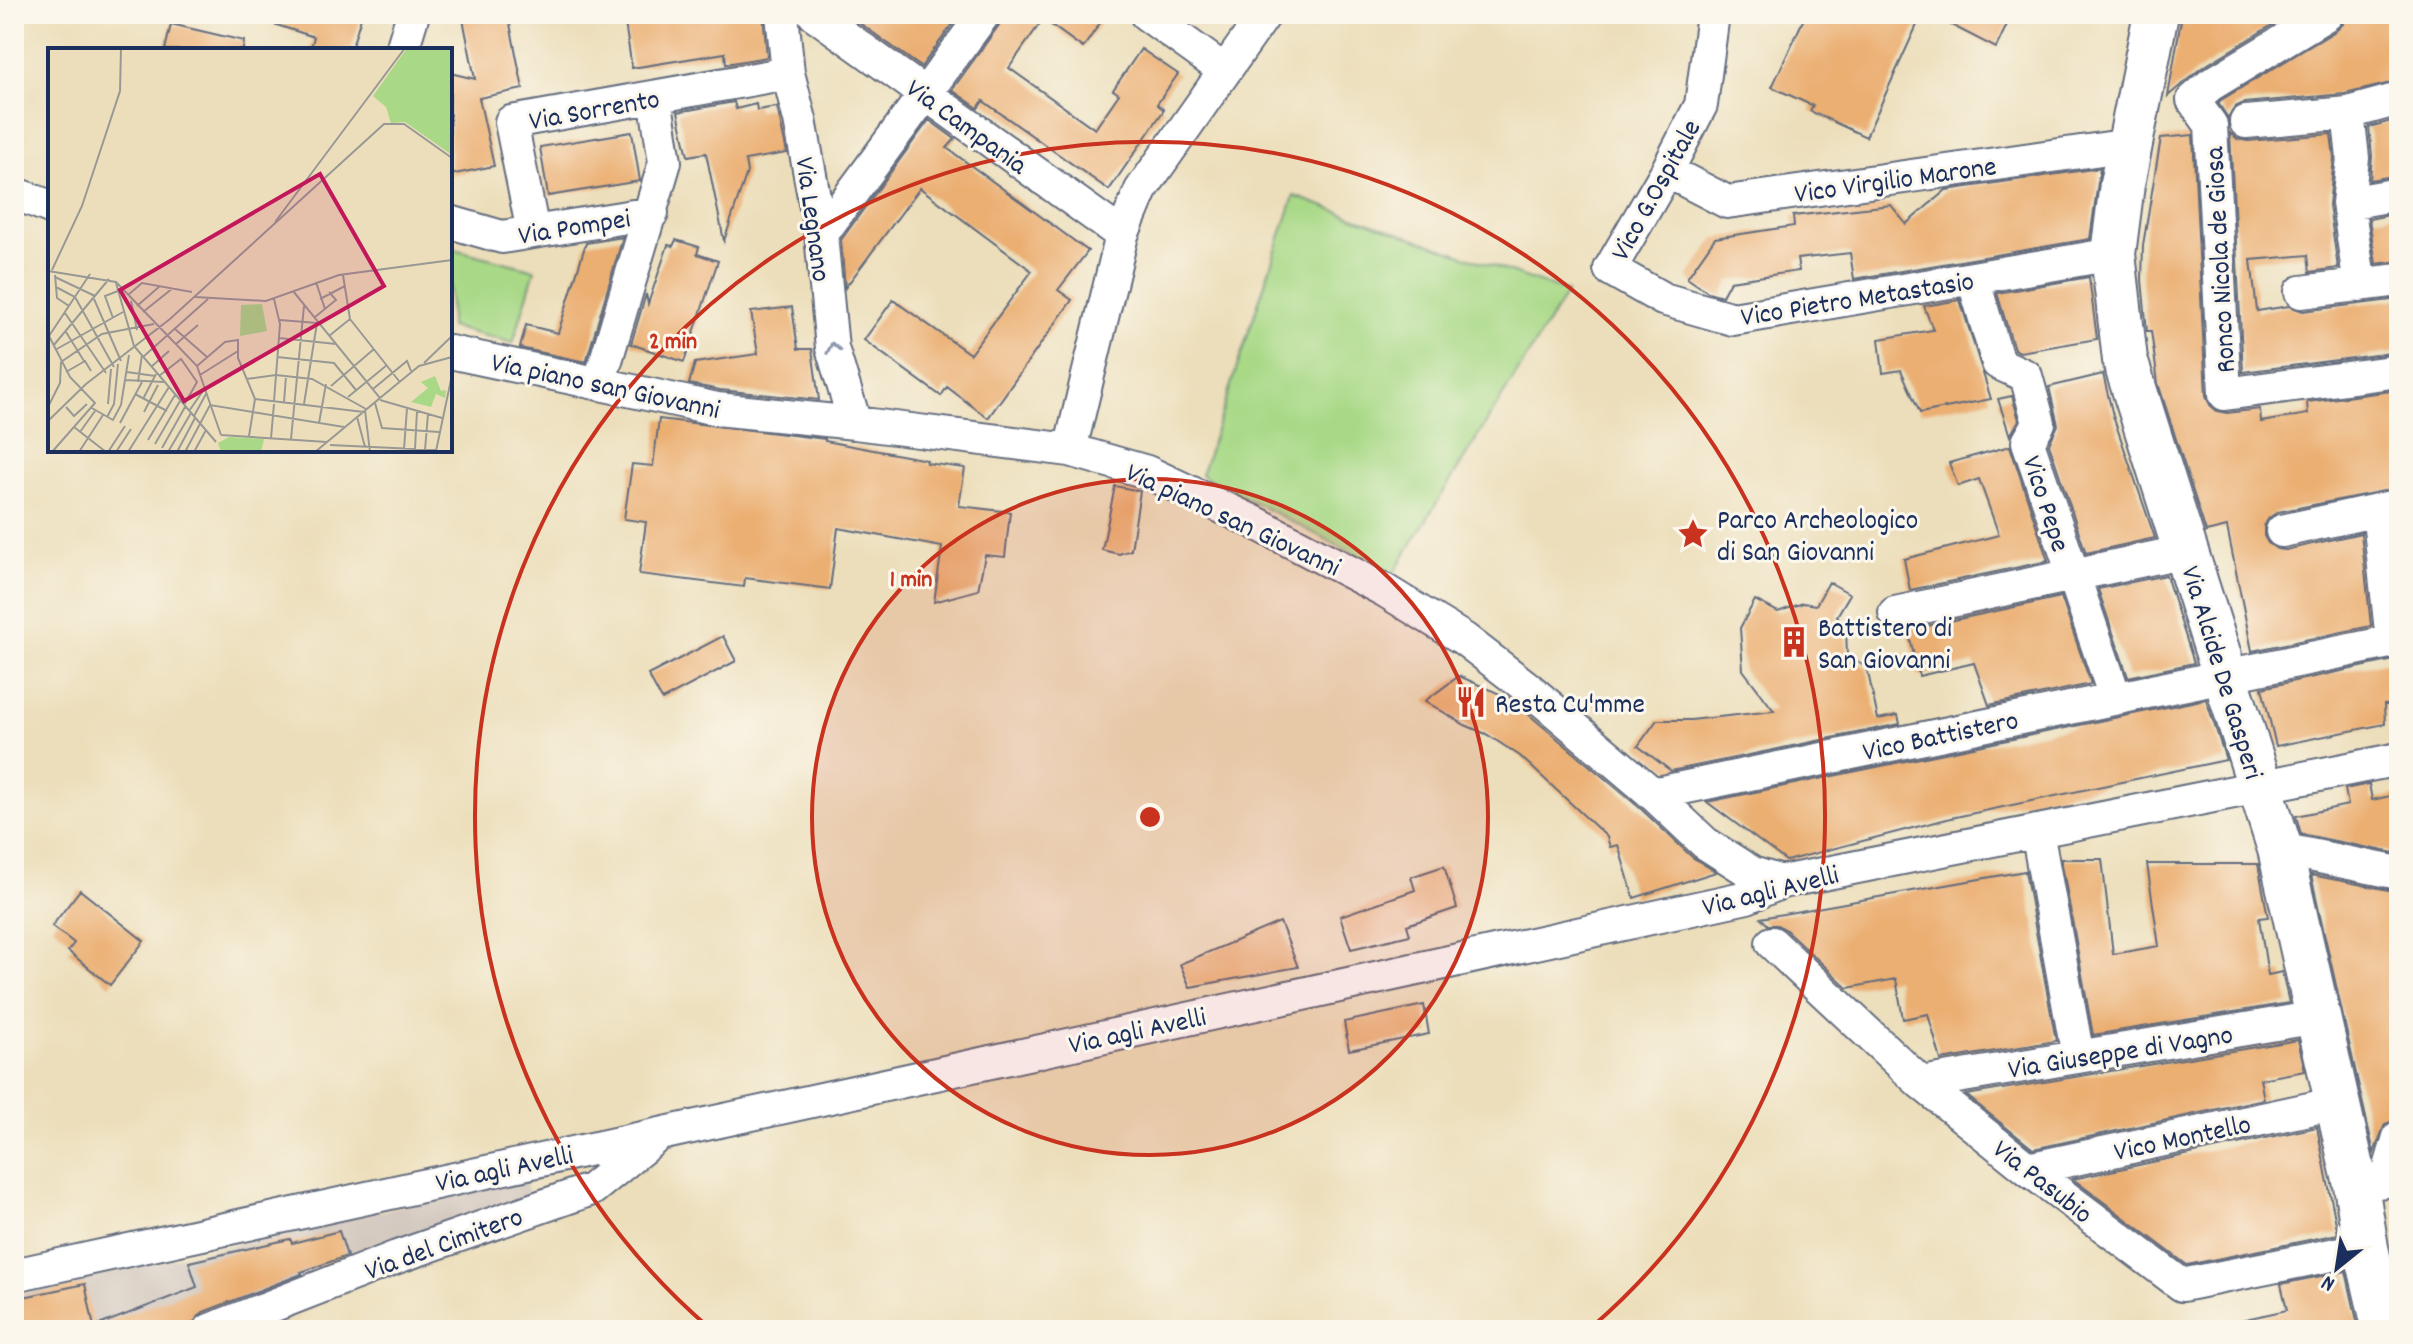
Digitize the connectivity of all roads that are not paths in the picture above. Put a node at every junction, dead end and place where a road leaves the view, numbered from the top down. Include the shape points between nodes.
1 (413, 14) edge
2 (814, 14) edge
3 (984, 14) edge
4 (1146, 14) edge
5 (1265, 14) edge
6 (1713, 14) edge
7 (2156, 14) edge
8 (2327, 14) edge
9 (787, 19) edge
10 (403, 48) edge
11 (1225, 71) junction
12 (788, 73) junction
13 (925, 94) junction
14 (655, 97) junction
15 (2399, 99) edge
16 (2348, 113) junction
17 (2246, 122) dead end
18 (2130, 145) junction
19 (1667, 171) junction
20 (14, 193) edge
21 (2399, 194) edge
22 (2348, 203) junction
23 (48, 206) edge
24 (652, 213) junction
25 (452, 223) edge
26 (533, 232) junction
27 (821, 235) junction
28 (1122, 235) junction
29 (2113, 254) junction
30 (1610, 269) joint
31 (1973, 278) junction
32 (2399, 280) edge
33 (2360, 286) junction
34 (2301, 292) dead end
35 (452, 352) edge
36 (2399, 371) edge
37 (599, 384) junction
38 (855, 423) junction
39 (1070, 450) junction
40 (2388, 508) edge
41 (2282, 531) dead end
42 (2186, 551) junction
43 (2072, 575) junction
44 (1895, 613) dead end
45 (2396, 640) edge
46 (2227, 674) junction
47 (2115, 697) junction
48 (2399, 759) edge
49 (2261, 786) junction
50 (1653, 794) junction
51 (2037, 831) junction
52 (2280, 849) junction
53 (2399, 873) edge
54 (1782, 882) junction
55 (1772, 943) dead end
56 (2318, 1017) junction
57 (2078, 1057) junction
58 (1921, 1083) junction
59 (2337, 1103) junction
60 (663, 1132) junction
61 (2399, 1137) edge
62 (2028, 1169) junction
63 (2356, 1185) junction
64 (2366, 1248) junction
65 (14, 1275) edge
66 (210, 1330) edge
67 (2385, 1330) edge

1 - 10 street
2 - 13 street, Via Campania
3 - 13 street
4 - 11 street
5 - 11 street
6 - 19 street, Vico G.Ospitale via 1701,105
7 - 18 street, Via Alcide De Gasperi
8 - 36 street, Ronco Nicola de Giosa via 2210,85 2202,113 2225,394
9 - 12 street, Via Legnano
11 - 28 street via 1141,190
12 - 14 street, Via Sorrento
12 - 27 street, Via Legnano
13 - 27 street
13 - 28 street, Via Campania
14 - 24 street via 665,162
14 - 26 street, Via Sorrento via 511,122
15 - 16 street
16 - 17 street
16 - 22 street via 2353,158
18 - 19 street, Vico Virgilio Marone via 1727,202
18 - 29 street, Via Alcide De Gasperi
19 - 30 street, Vico G.Ospitale
20 - 23 street
21 - 22 street
22 - 33 street
24 - 26 street, Via Pompei
24 - 37 street
25 - 26 street, Via Pompei via 502,237
38 -> 27 street, Via Legnano via 832,348
28 - 39 street
29 - 31 street, Vico Pietro Metastasio
29 - 42 street, Via Alcide De Gasperi via 2125,360
30 - 31 street, Vico Pietro Metastasio via 1663,299 1733,319
31 - 43 street, Vico Pepe via 1998,363 2026,376 2039,423 2028,442
32 - 33 street
33 - 34 street
35 - 37 street, Via piano san Giovanni
37 - 38 street, Via piano san Giovanni via 717,409
38 - 39 street, Via piano san Giovanni
39 - 50 street, Via piano san Giovanni via 1147,472 1384,590 1464,639
40 - 41 street
40 - 45 street
42 - 43 street
42 - 46 street, Via Alcide De Gasperi
43 - 44 street
43 - 47 street, Vico Pepe
45 - 46 street, Vico Battistero
46 - 47 street, Vico Battistero
46 - 49 street, Via Alcide De Gasperi
47 - 50 street, Vico Battistero
48 - 49 street, Via agli Avelli
49 - 51 street, Via agli Avelli
49 - 52 street, Via Alcide De Gasperi
50 - 54 street, Via piano san Giovanni via 1731,862
51 - 54 street, Via agli Avelli
51 - 57 street
52 - 53 street
52 - 56 street, Via Alcide De Gasperi
54 - 60 street, Via agli Avelli via 1747,897
55 - 58 street, Via Pasubio
56 - 57 street, Via Giuseppe di Vagno
56 - 59 street, Via Alcide De Gasperi
57 - 58 street, Via Giuseppe di Vagno
58 - 62 street, Via Pasubio
59 - 62 street, Vico Montello
59 - 63 street, Via Alcide De Gasperi
60 - 65 street, Via agli Avelli
60 - 66 street, Via del Cimitero via 592,1189
61 - 63 street via 2386,1181
62 - 64 street, Via Pasubio via 2182,1285
63 - 64 street, Via Alcide De Gasperi
64 - 67 street, Via Alcide De Gasperi

